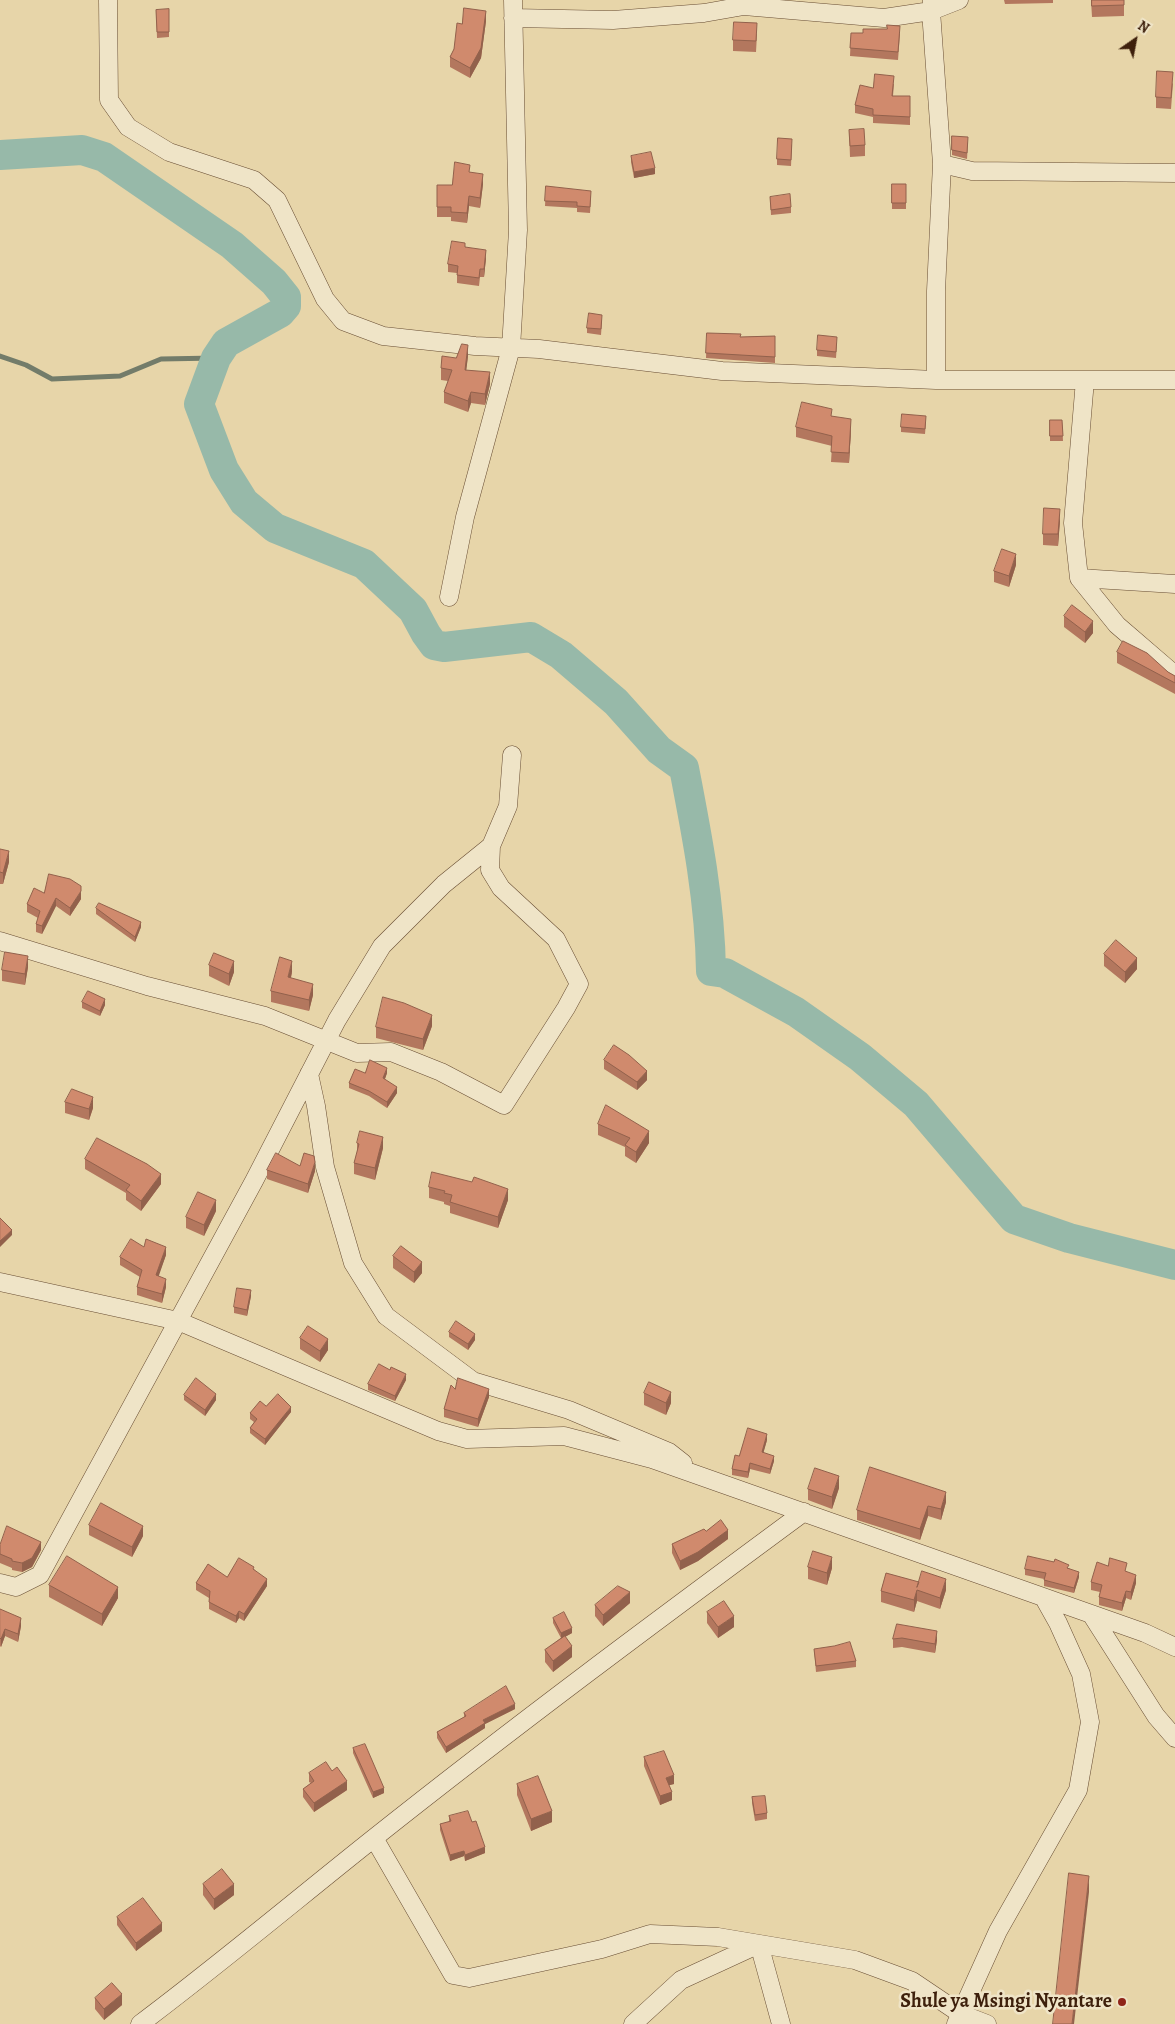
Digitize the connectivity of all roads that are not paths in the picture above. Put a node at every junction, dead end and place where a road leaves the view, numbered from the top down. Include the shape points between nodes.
1 (108, 0) edge
2 (513, 0) edge
3 (959, 0) edge
4 (932, 6) edge
5 (513, 18) junction
6 (942, 164) junction
7 (1175, 173) edge
8 (511, 348) junction
9 (936, 380) junction
10 (1085, 380) junction
11 (1175, 380) edge
12 (1079, 578) junction
13 (1175, 584) edge
14 (449, 597) dead end
15 (1175, 675) edge
16 (512, 755) dead end
17 (490, 846) junction
18 (0, 941) edge
19 (328, 1040) junction
20 (309, 1074) junction
21 (0, 1282) edge
22 (178, 1321) junction
23 (698, 1475) junction
24 (804, 1512) junction
25 (0, 1583) edge
26 (1044, 1598) junction
27 (1091, 1614) junction
28 (1175, 1646) edge
29 (1175, 1738) edge
30 (374, 1838) junction
31 (759, 1944) junction
32 (958, 2019) edge
33 (140, 2024) edge
34 (633, 2024) edge
35 (780, 2024) edge
36 (986, 2024) edge

1 - 8 street via 109,100 128,127 169,152 254,180 277,200 325,299 343,321 383,336
2 - 5 street
3 - 4 street
4 - 5 street via 884,18 744,6 704,13 613,20
4 - 6 street
5 - 8 street via 518,230
6 - 7 street via 972,171
6 - 9 street
8 - 9 street via 722,371
8 - 14 street via 465,517
9 - 10 street
10 - 11 street
10 - 12 street via 1072,523
12 - 13 street
12 - 15 street via 1117,625
16 - 17 street via 508,806
17 - 19 street via 444,884 382,946
17 - 19 street via 490,870 501,888 556,939 579,984 504,1105 441,1072 391,1052 357,1053
18 - 19 street via 147,986 265,1016
19 - 20 street
20 - 22 street
20 - 23 street via 325,1167 353,1262 386,1316 473,1381 569,1410 651,1444 669,1452
21 - 22 street
22 - 23 street via 438,1431 467,1439 564,1436 652,1459
22 - 25 street via 40,1575 16,1587
23 - 24 street
24 - 26 street
24 - 30 street via 635,1636
26 - 27 street
26 - 32 street via 1081,1674 1090,1722 1078,1790 998,1930
27 - 28 street
27 - 29 street via 1156,1716
30 - 31 street via 453,1975 469,1978 602,1949 650,1934 718,1937
30 - 33 street
31 - 32 street via 855,1960 912,1981
31 - 34 street via 682,1980
31 - 35 street
32 - 36 street

